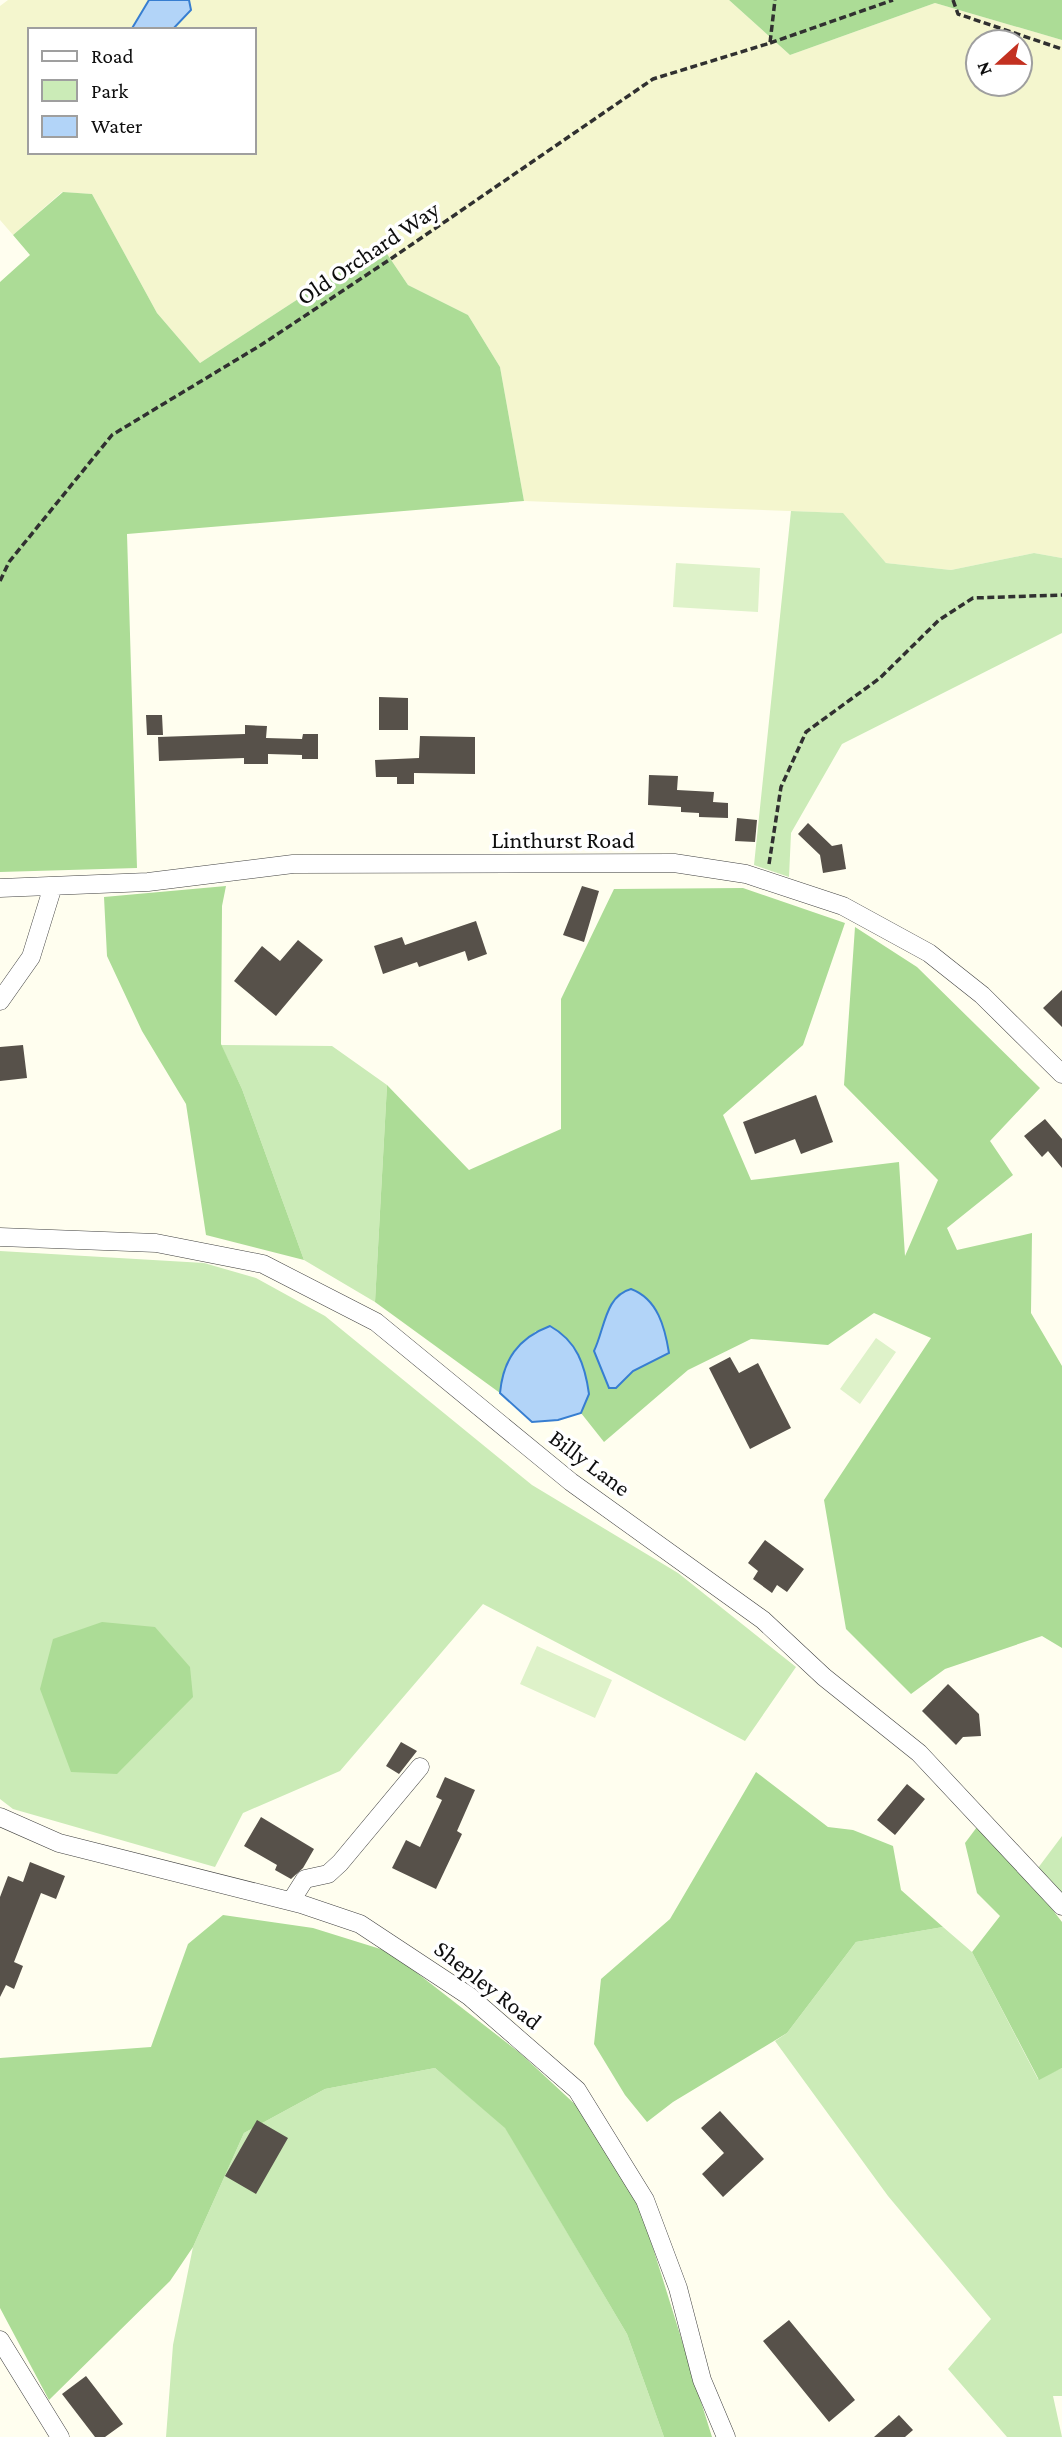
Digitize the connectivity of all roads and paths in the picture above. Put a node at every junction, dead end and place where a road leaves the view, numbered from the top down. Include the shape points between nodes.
1 (775, 0) edge
2 (893, 0) edge
3 (953, 0) edge
4 (769, 43) junction
5 (1062, 49) edge
6 (0, 581) edge
7 (1062, 596) edge
8 (766, 880) junction
9 (53, 886) junction
10 (0, 888) edge
11 (0, 1001) edge
12 (1062, 1074) edge
13 (0, 1237) edge
14 (420, 1767) dead end
15 (0, 1816) edge
16 (291, 1901) junction
17 (1062, 1906) edge
18 (0, 2340) edge
19 (60, 2437) edge
20 (726, 2437) edge

1 - 4 path
2 - 4 path, Old Orchard Way
3 - 5 path via 958,14
4 - 6 path, Old Orchard Way via 653,79 261,345 112,435 9,562
7 - 8 path via 974,598 939,620 880,678 806,732 782,787
8 - 9 street, Linthurst Road via 674,863 293,864 148,882
8 - 12 street, Linthurst Road via 843,906 929,953 982,995
9 - 10 street, Linthurst Road
9 - 11 street via 31,957
13 - 17 street, Billy Lane via 156,1243 263,1264 376,1322 570,1482 763,1620 824,1677 919,1753
14 - 16 street via 340,1863 328,1874 305,1878
15 - 16 street, Shepley Road via 60,1843
16 - 20 street, Shepley Road via 360,1924 390,1941 468,1996 577,2090 645,2200 678,2288 702,2380
18 - 19 street

